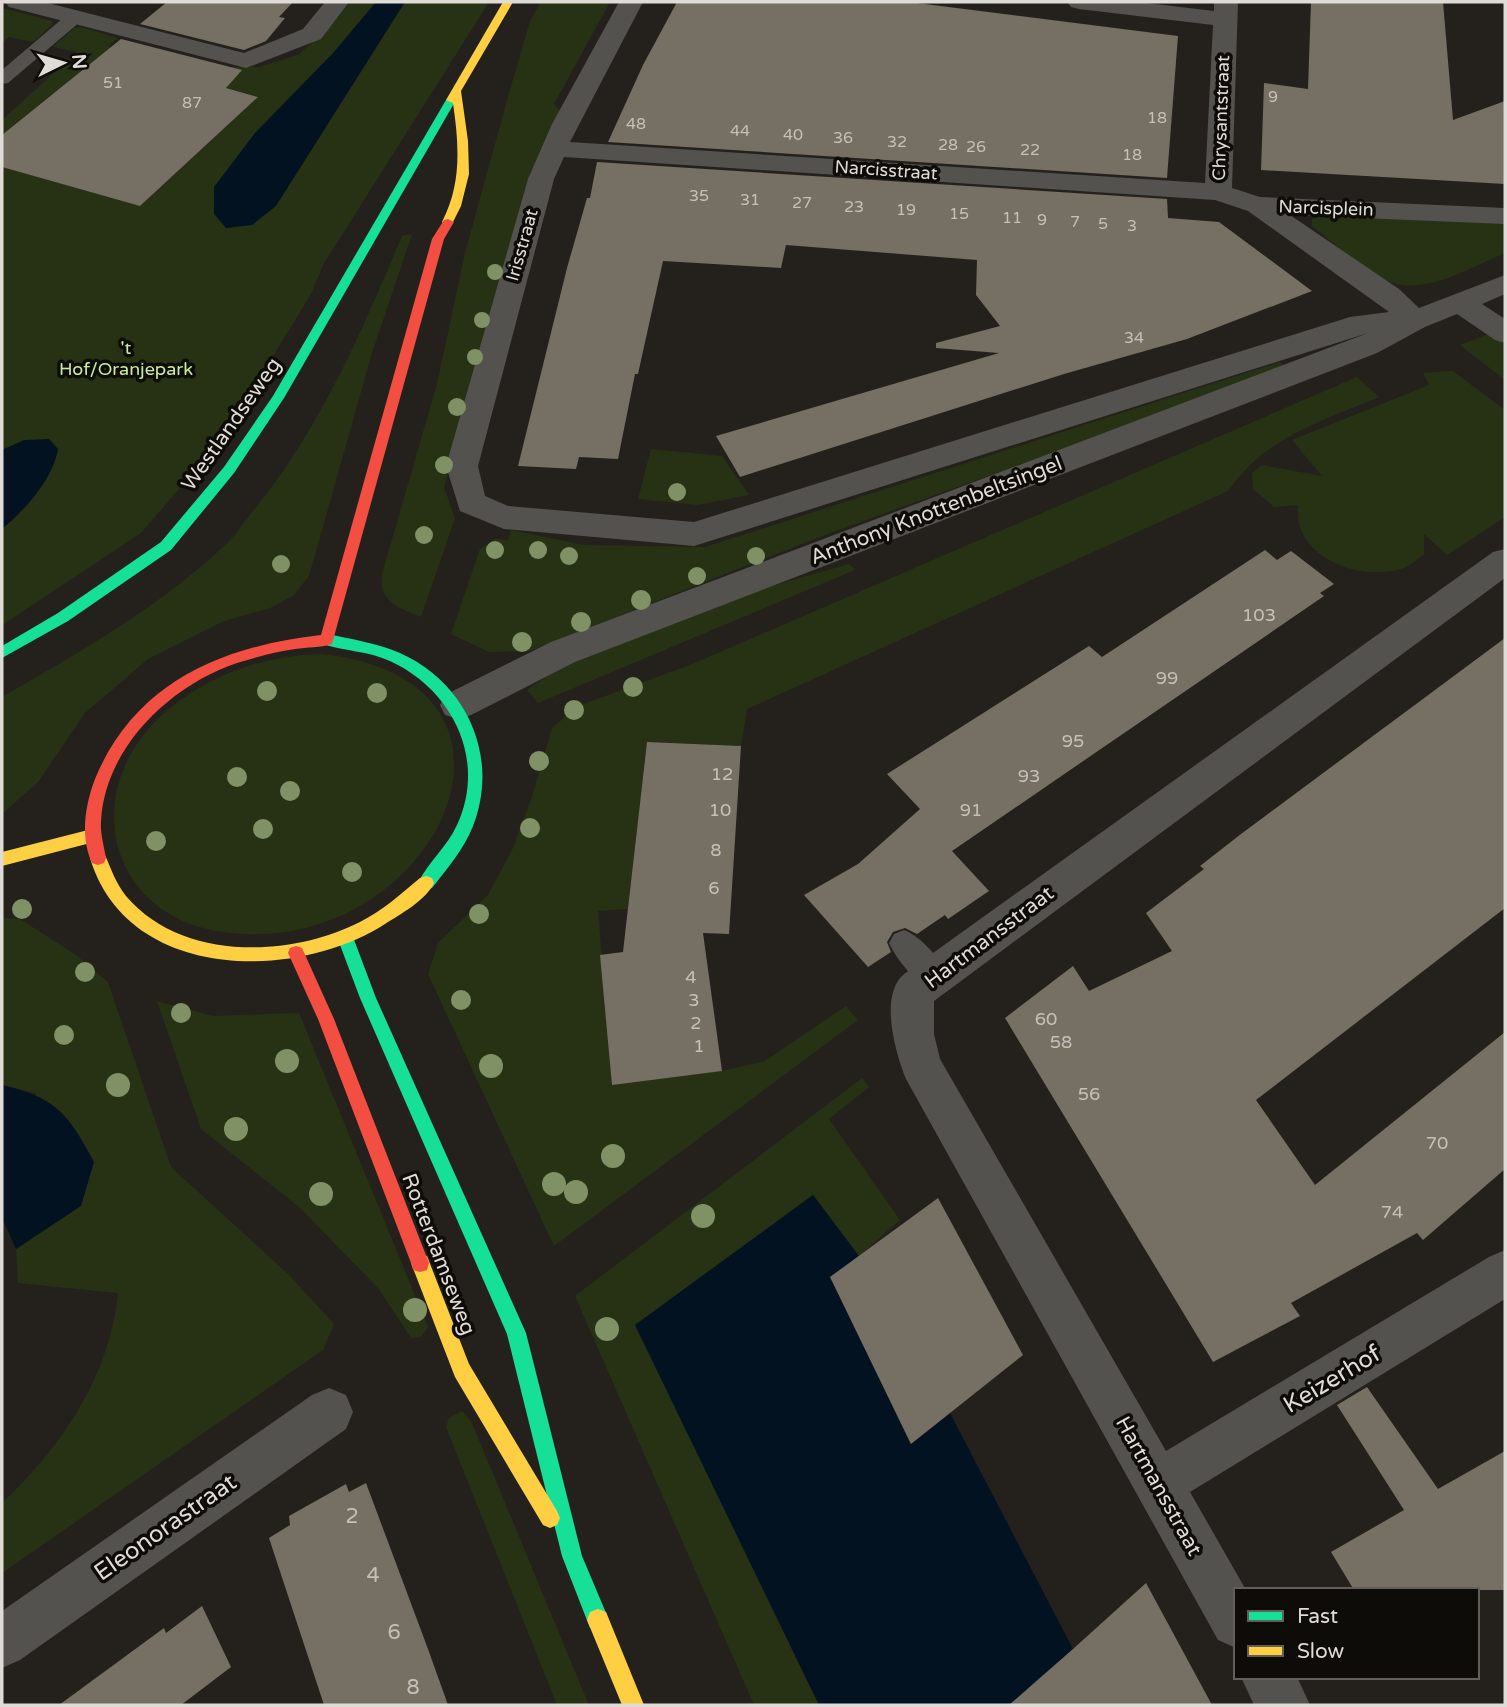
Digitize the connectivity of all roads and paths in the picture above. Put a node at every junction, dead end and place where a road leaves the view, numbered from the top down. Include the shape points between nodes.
1 (17, 2) edge
2 (337, 2) edge
3 (508, 2) edge
4 (631, 2) edge
5 (1079, 2) edge
6 (1226, 10) edge
7 (75, 17) junction
8 (2, 79) edge
9 (456, 90) junction
10 (555, 149) junction
11 (420, 151) junction
12 (425, 173) dead end
13 (1218, 192) junction
14 (1258, 205) junction
15 (1505, 216) edge
16 (434, 217) dead end
17 (438, 239) junction
18 (1505, 284) edge
19 (1460, 302) junction
20 (1415, 320) junction
21 (1505, 333) edge
22 (471, 503) joint
23 (1505, 561) edge
24 (327, 640) junction
25 (2, 653) edge
26 (458, 705) junction
27 (92, 836) junction
28 (2, 859) edge
29 (345, 937) junction
30 (904, 943) dead end
31 (296, 953) junction
32 (933, 976) junction
33 (1505, 1273) edge
34 (329, 1412) dead end
35 (1158, 1484) junction
36 (572, 1556) junction
37 (1234, 1618) edge
38 (2, 1642) edge
39 (1268, 1679) edge
40 (633, 1705) edge
41 (1283, 1705) edge

1 - 7 street
2 - 7 street via 312,34 246,61
3 - 9 street, Westlandseweg
4 - 10 street, Irisstraat
5 - 6 street
6 - 13 street, Chrysantstraat
7 - 8 lane
9 - 11 street, Westlandseweg
9 - 17 street via 465,149 460,202
10 - 13 street, Narcisstraat
10 - 22 street, Irisstraat via 538,192 462,466
11 - 12 street
11 - 25 street, Westlandseweg via 278,398 229,470 182,527 155,554
13 - 14 street, Chrysantstraat
14 - 15 street, Narcisplein
14 - 20 street, Narcisplein via 1389,296
16 - 17 street
17 - 24 street
18 - 19 street, Anthony Knottenbeltsingel
19 - 20 street, Anthony Knottenbeltsingel
19 - 21 street
20 - 22 street, Anthony Knottenbeltsingel via 1360,324 694,534 504,517
20 - 26 street, Anthony Knottenbeltsingel via 1367,346 563,652
23 - 32 street, Hartmansstraat
24 - 26 street via 363,644 414,663 439,682
24 - 27 street via 295,641 217,662 151,706 125,735 106,767 94,801
26 - 29 street via 474,739 478,773 472,809 456,845 431,879 396,909
27 - 28 street
27 - 31 street via 106,885 136,919 178,944 231,956
29 - 31 street
29 - 36 street, Rotterdamseweg via 516,1333
30 - 32 lane
31 - 36 street, Rotterdamseweg via 462,1370
32 - 35 street, Hartmansstraat via 914,993 911,1012 921,1065
33 - 35 street, Keizerhof
34 - 38 street, Eleonorastraat
35 - 37 street, Hartmansstraat
36 - 40 street, Rotterdamseweg
39 - 41 street

